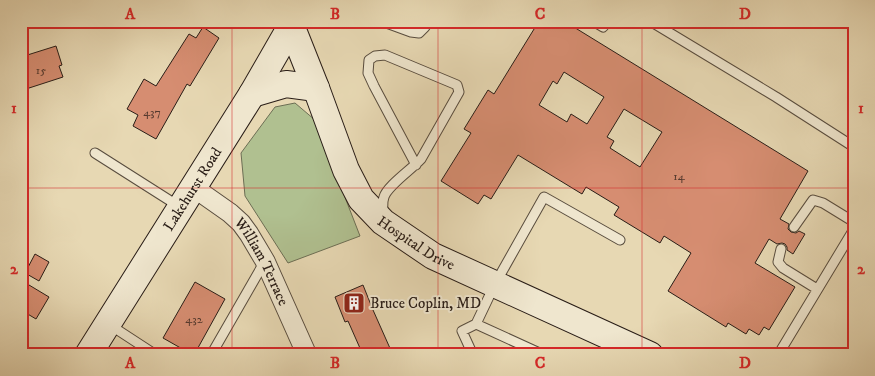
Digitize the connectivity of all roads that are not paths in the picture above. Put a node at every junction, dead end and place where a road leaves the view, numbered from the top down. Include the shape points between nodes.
1 (380, 21) edge
2 (429, 21) edge
3 (593, 21) edge
4 (608, 21) edge
5 (650, 21) edge
6 (290, 23) edge
7 (316, 88) junction
8 (252, 94) junction
9 (854, 147) edge
10 (95, 153) dead end
11 (416, 165) junction
12 (186, 197) junction
13 (383, 222) junction
14 (854, 222) edge
15 (794, 227) dead end
16 (854, 229) edge
17 (620, 240) dead end
18 (781, 249) dead end
19 (265, 260) junction
20 (495, 284) junction
21 (817, 289) junction
22 (108, 323) junction
23 (476, 324) junction
24 (21, 350) edge
25 (29, 355) edge
26 (88, 355) edge
27 (156, 355) edge
28 (211, 355) edge
29 (307, 355) edge
30 (473, 355) edge
31 (544, 355) edge
32 (650, 355) edge
33 (778, 355) edge

1 - 2 lane via 419,33
3 - 4 lane via 603,27
5 - 9 lane
6 - 7 street, Hospital Drive
6 - 8 street, Lakehurst Road
7 - 8 street via 286,84
7 - 13 street, Hospital Drive via 346,170 361,199
8 - 12 street, Lakehurst Road
10 - 12 lane
11 - 11 lane via 458,92 457,85 385,55 375,56 369,60 368,73
11 - 13 lane via 384,197
12 - 19 street, William Terrace via 230,213 250,234
12 - 22 street, Lakehurst Road
13 - 20 street, Hospital Drive via 434,256
14 - 15 lane via 813,200
16 - 21 lane
17 - 20 lane via 544,197
18 - 21 lane via 778,262 783,268
19 - 28 lane
19 - 29 street, William Terrace
20 - 23 lane
20 - 32 street, Hospital Drive
21 - 33 lane
22 - 26 street, Lakehurst Road
22 - 27 lane
23 - 30 lane via 462,331
23 - 31 lane
24 - 25 lane

